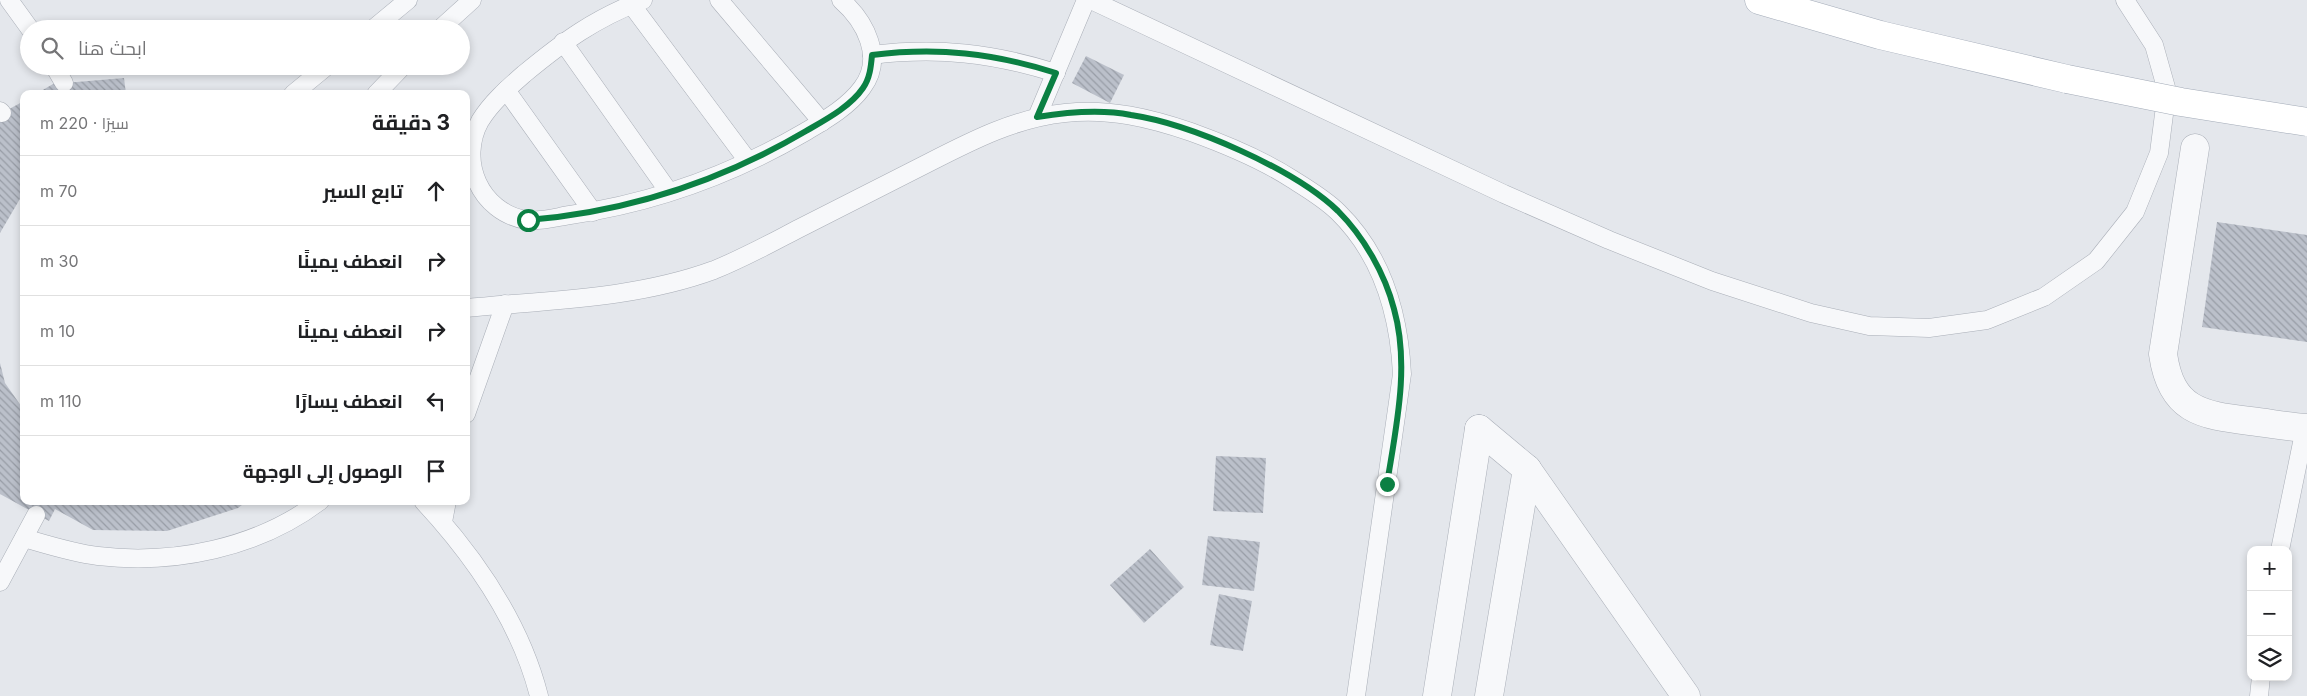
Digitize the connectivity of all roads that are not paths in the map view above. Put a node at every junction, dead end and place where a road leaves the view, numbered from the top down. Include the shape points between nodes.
1 (9, 0) edge
2 (408, 0) edge
3 (472, 0) edge
4 (718, 0) edge
5 (841, 0) edge
6 (1086, 0) edge
7 (1091, 0) edge
8 (1758, 0) edge
9 (2125, 0) edge
10 (637, 2) edge
11 (23, 20) edge
12 (384, 20) edge
13 (450, 20) edge
14 (563, 42) junction
15 (872, 55) junction
16 (1056, 73) junction
17 (59, 75) edge
18 (316, 75) edge
19 (394, 75) edge
20 (64, 83) dead end
21 (298, 90) edge
22 (380, 90) edge
23 (506, 90) junction
24 (1037, 117) junction
25 (822, 122) junction
26 (2307, 122) edge
27 (2195, 148) dead end
28 (748, 161) junction
29 (669, 192) junction
30 (593, 212) junction
31 (505, 304) junction
32 (470, 308) edge
33 (470, 402) edge
34 (2306, 428) edge
35 (1527, 469) junction
36 (313, 505) edge
37 (427, 505) edge
38 (445, 505) edge
39 (36, 515) dead end
40 (442, 522) junction
41 (24, 538) junction
42 (2281, 546) edge
43 (0, 582) edge
44 (2261, 681) edge
45 (539, 696) edge
46 (1356, 696) edge
47 (1437, 696) edge
48 (1489, 696) edge
49 (1686, 696) edge
50 (2259, 696) edge

1 - 11 lane
2 - 12 lane
3 - 13 lane
4 - 25 lane
5 - 15 lane via 862,22 870,38
6 - 16 lane
7 - 9 lane via 1495,190 1694,274 1821,315 1869,326 1928,328 1987,320 2044,297 2096,261 2135,212 2159,154 2167,91 2154,45
8 - 26 main road, bridge via 1880,35 2067,80
10 - 14 lane via 592,23
10 - 28 lane
14 - 23 lane
14 - 29 lane
15 - 16 lane via 909,51 956,52 1020,62
15 - 25 lane via 870,72 863,88
16 - 24 lane
17 - 20 lane
18 - 21 lane
19 - 22 lane
23 - 30 lane
23 - 30 lane via 484,115 471,145 470,162 482,192 510,216 528,220
24 - 31 lane via 981,136 754,253 713,270 626,293
24 - 46 lane via 1075,112 1131,114 1223,144 1283,173 1317,196 1337,211 1370,253 1394,308 1402,374
25 - 28 lane
27 - 34 street via 2163,354 2165,370 2177,393 2196,410 2212,416
28 - 29 lane
29 - 30 lane
31 - 32 lane
31 - 33 lane
34 - 42 lane
35 - 47 street via 1479,429
35 - 48 street
35 - 49 street
36 - 41 lane via 247,540 173,557 97,556
37 - 40 lane
38 - 40 lane
39 - 41 lane
40 - 45 lane via 501,602 522,644
41 - 43 lane
44 - 50 lane

